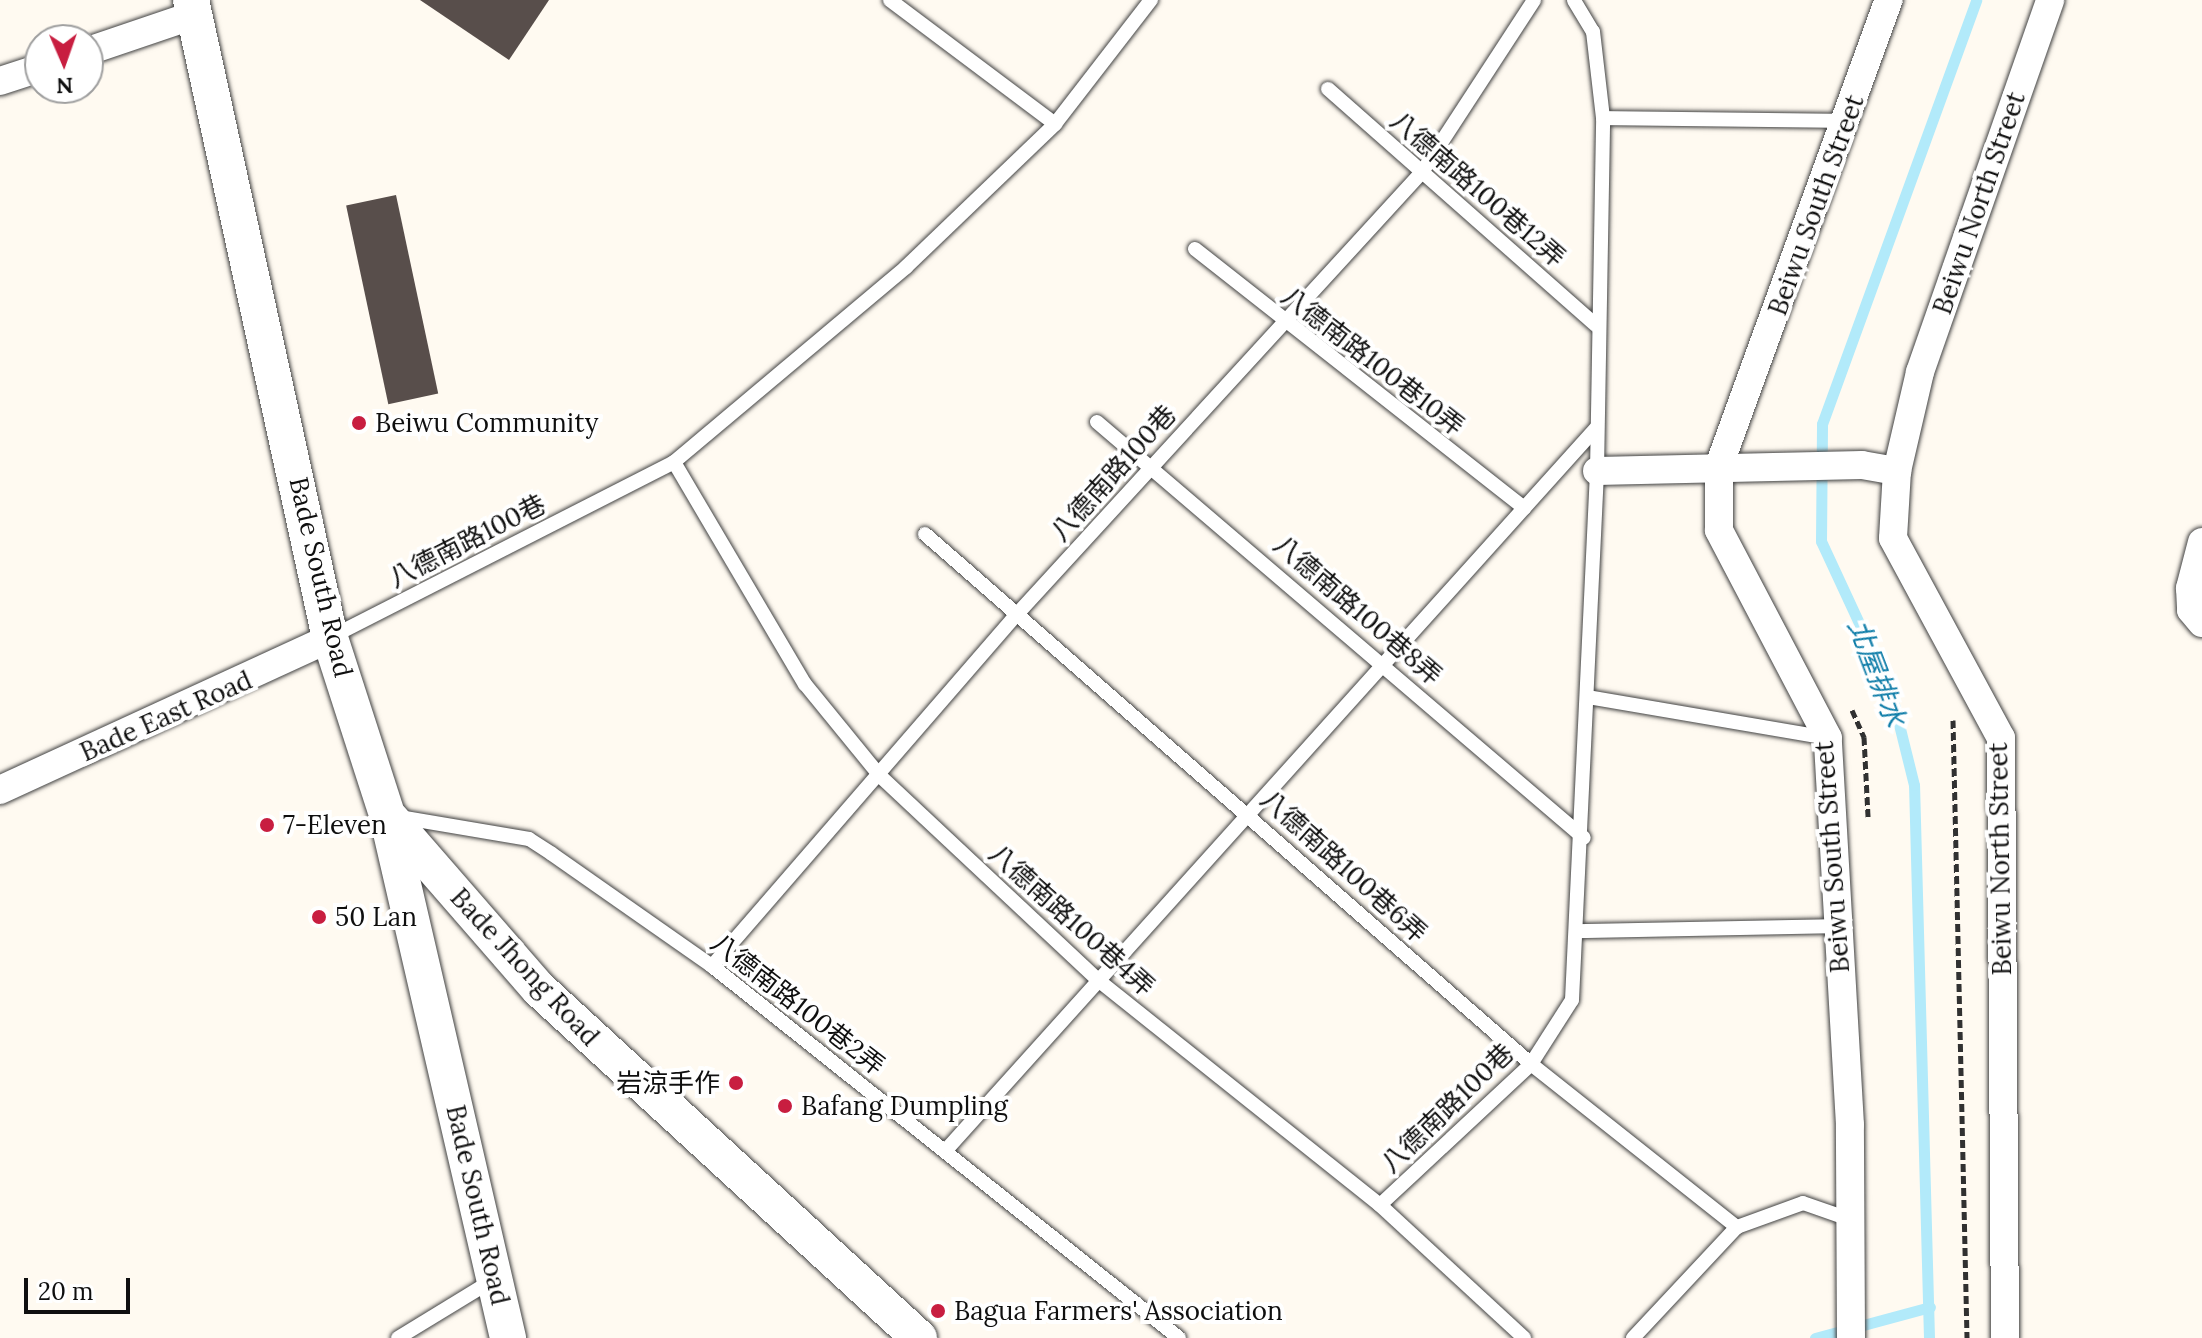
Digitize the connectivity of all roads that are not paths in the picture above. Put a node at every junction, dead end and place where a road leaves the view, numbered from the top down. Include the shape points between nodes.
1 (890, 0) edge
2 (1151, 0) edge
3 (1534, 0) edge
4 (1574, 0) edge
5 (1889, 0) edge
6 (2050, 0) edge
7 (192, 8) edge
8 (104, 44) edge
9 (24, 73) edge
10 (0, 81) edge
11 (1328, 89) dead end
12 (1603, 118) junction
13 (1848, 121) junction
14 (1055, 124) junction
15 (1422, 172) junction
16 (1195, 249) dead end
17 (1282, 322) junction
18 (1596, 325) junction
19 (1097, 422) dead end
20 (1597, 427) junction
21 (674, 462) junction
22 (1153, 465) junction
23 (1719, 466) junction
24 (1597, 471) junction
25 (1897, 471) junction
26 (1524, 508) junction
27 (925, 534) dead end
28 (2202, 542) edge
29 (1019, 612) junction
30 (2202, 623) edge
31 (330, 638) junction
32 (1384, 663) junction
33 (1588, 697) junction
34 (1828, 738) junction
35 (880, 776) junction
36 (0, 790) edge
37 (1249, 813) junction
38 (387, 815) junction
39 (1584, 838) junction
40 (1836, 926) junction
41 (1581, 931) junction
42 (712, 966) junction
43 (1098, 980) junction
44 (1531, 1064) junction
45 (947, 1149) junction
46 (1380, 1205) junction
47 (1852, 1220) junction
48 (1737, 1227) junction
49 (496, 1277) junction
50 (398, 1338) edge
51 (508, 1338) edge
52 (919, 1338) edge
53 (1179, 1338) edge
54 (1524, 1338) edge
55 (1633, 1338) edge
56 (1851, 1338) edge
57 (2005, 1338) edge

1 - 14 lane
2 - 14 lane, 八德南路100巷
3 - 15 lane, 八德南路100巷
4 - 12 lane, 八德南路100巷 via 1593,32
5 - 13 street, Beiwu South Street
6 - 25 street, Beiwu North Street via 1920,372
7 - 8 street
7 - 31 street, Bade South Road
9 - 10 street
11 - 15 lane, 八德南路100巷12弄
12 - 13 lane
12 - 18 lane, 八德南路100巷
13 - 23 street, Beiwu South Street
14 - 21 lane, 八德南路100巷 via 906,267
15 - 17 lane, 八德南路100巷
15 - 18 lane, 八德南路100巷12弄
16 - 17 lane, 八德南路100巷10弄
17 - 22 lane, 八德南路100巷
17 - 26 lane, 八德南路100巷10弄
18 - 20 lane, 八德南路100巷
19 - 22 lane, 八德南路100巷8弄
20 - 24 lane, 八德南路100巷
20 - 26 lane
21 - 31 lane, 八德南路100巷
21 - 35 lane, 八德南路100巷4弄 via 805,684
22 - 29 lane, 八德南路100巷
22 - 32 lane, 八德南路100巷8弄
23 - 24 street
23 - 25 street via 1862,465
23 - 34 street, Beiwu South Street via 1719,530
24 - 33 lane, 八德南路100巷
25 - 57 street, Beiwu North Street via 1893,538 2001,738
26 - 32 lane
27 - 29 lane, 八德南路100巷6弄
28 - 30 street via 2190,588 2191,610
29 - 35 lane, 八德南路100巷
29 - 37 lane, 八德南路100巷6弄
31 - 36 street, Bade East Road
31 - 38 street, Bade South Road
32 - 37 lane
32 - 39 lane, 八德南路100巷8弄
33 - 34 lane
33 - 39 lane, 八德南路100巷
34 - 40 street, Beiwu South Street
35 - 42 lane, 八德南路100巷
35 - 43 lane, 八德南路100巷4弄
37 - 43 lane
37 - 44 lane, 八德南路100巷6弄
38 - 42 lane, 八德南路100巷2弄 via 529,839
38 - 49 street, Bade South Road
38 - 52 street, Bade Jhong Road via 539,989
39 - 41 lane, 八德南路100巷
40 - 41 lane
40 - 47 street, Beiwu South Street
41 - 44 lane, 八德南路100巷 via 1572,1000
42 - 45 lane, 八德南路100巷2弄
43 - 45 lane
43 - 46 lane, 八德南路100巷4弄
44 - 46 lane, 八德南路100巷
44 - 48 lane, 八德南路100巷6弄
45 - 53 lane, 八德南路100巷2弄
46 - 54 lane, 八德南路100巷4弄
47 - 48 lane via 1803,1203
47 - 56 street, Beiwu South Street
48 - 55 lane
49 - 50 lane
49 - 51 street, Bade South Road

